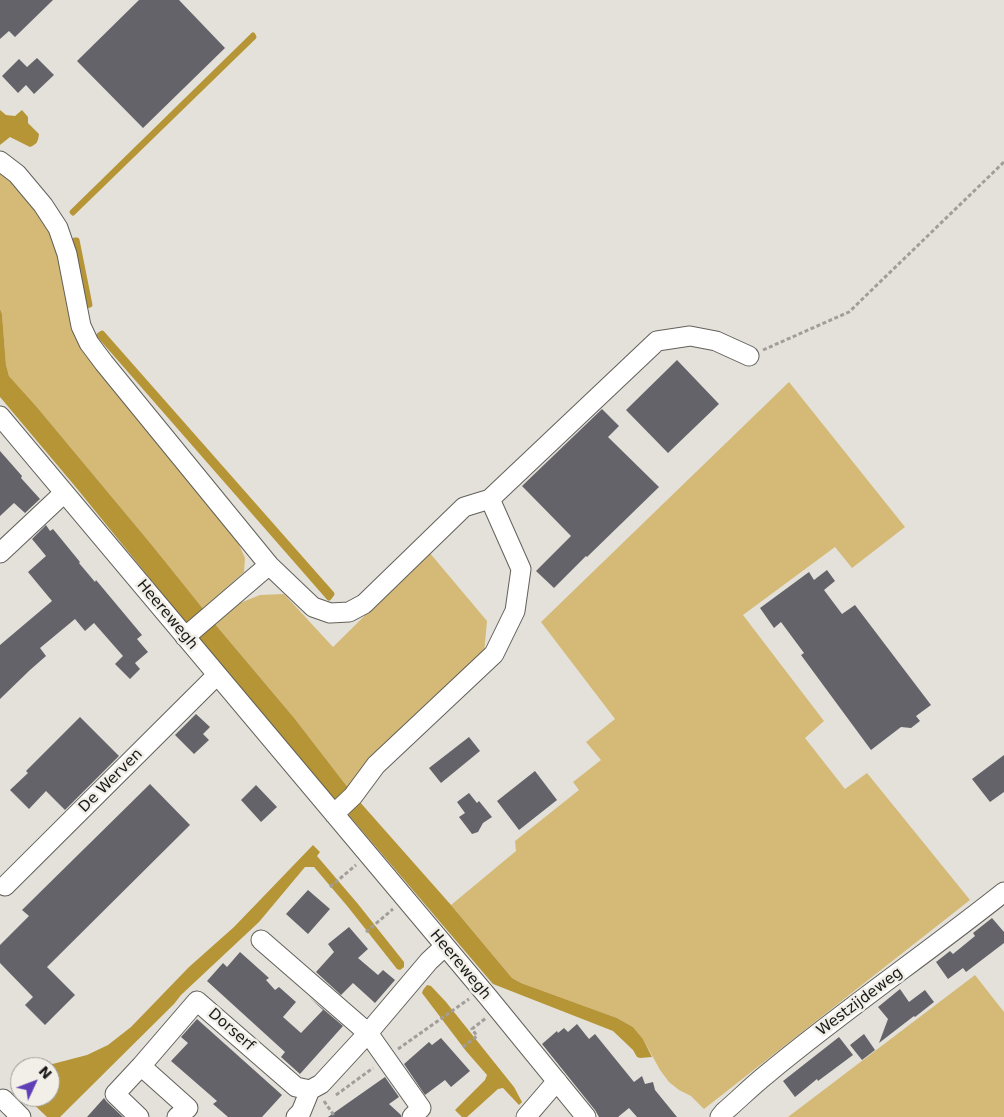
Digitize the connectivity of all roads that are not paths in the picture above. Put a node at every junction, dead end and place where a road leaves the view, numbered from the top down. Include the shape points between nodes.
1 (0, 161) edge
2 (749, 356) road end
3 (0, 416) edge
4 (64, 492) junction
5 (490, 499) junction
6 (0, 553) edge
7 (269, 565) junction
8 (189, 634) junction
9 (218, 675) junction
10 (343, 806) junction
11 (5, 886) dead end
12 (1004, 892) edge
13 (262, 940) dead end
14 (444, 947) junction
15 (368, 1033) junction
16 (141, 1066) junction
17 (556, 1081) junction
18 (310, 1090) junction
19 (1, 1097) edge
20 (21, 1117) edge
21 (139, 1117) edge
22 (177, 1117) edge
23 (296, 1117) edge
24 (412, 1117) edge
25 (526, 1117) edge
26 (586, 1117) edge
27 (720, 1117) edge

1 - 7 street via 17,174 44,205 58,228 67,254 81,326 89,343
2 - 5 street via 716,340 690,336 656,341
3 - 4 street, Heerewegh
4 - 6 street
4 - 8 street, Heerewegh
5 - 7 street via 464,507 364,604 349,612 330,614 313,608
5 - 10 street via 521,569 515,611 494,654 376,766
7 - 8 street
8 - 9 street, Heerewegh
9 - 10 street, Heerewegh
9 - 11 street, De Werven
10 - 14 street, Heerewegh via 368,856
12 - 27 street, Westzijdeweg via 766,1075
13 - 15 street
14 - 15 street
14 - 17 street, Heerewegh
15 - 18 street via 321,1084
15 - 24 street via 421,1108
16 - 18 street, Dorserf via 197,1001 296,1088
16 - 21 street, Dorserf via 115,1094
16 - 22 street via 188,1108
17 - 25 street
17 - 26 street, Heerewegh
18 - 23 street
19 - 20 street

